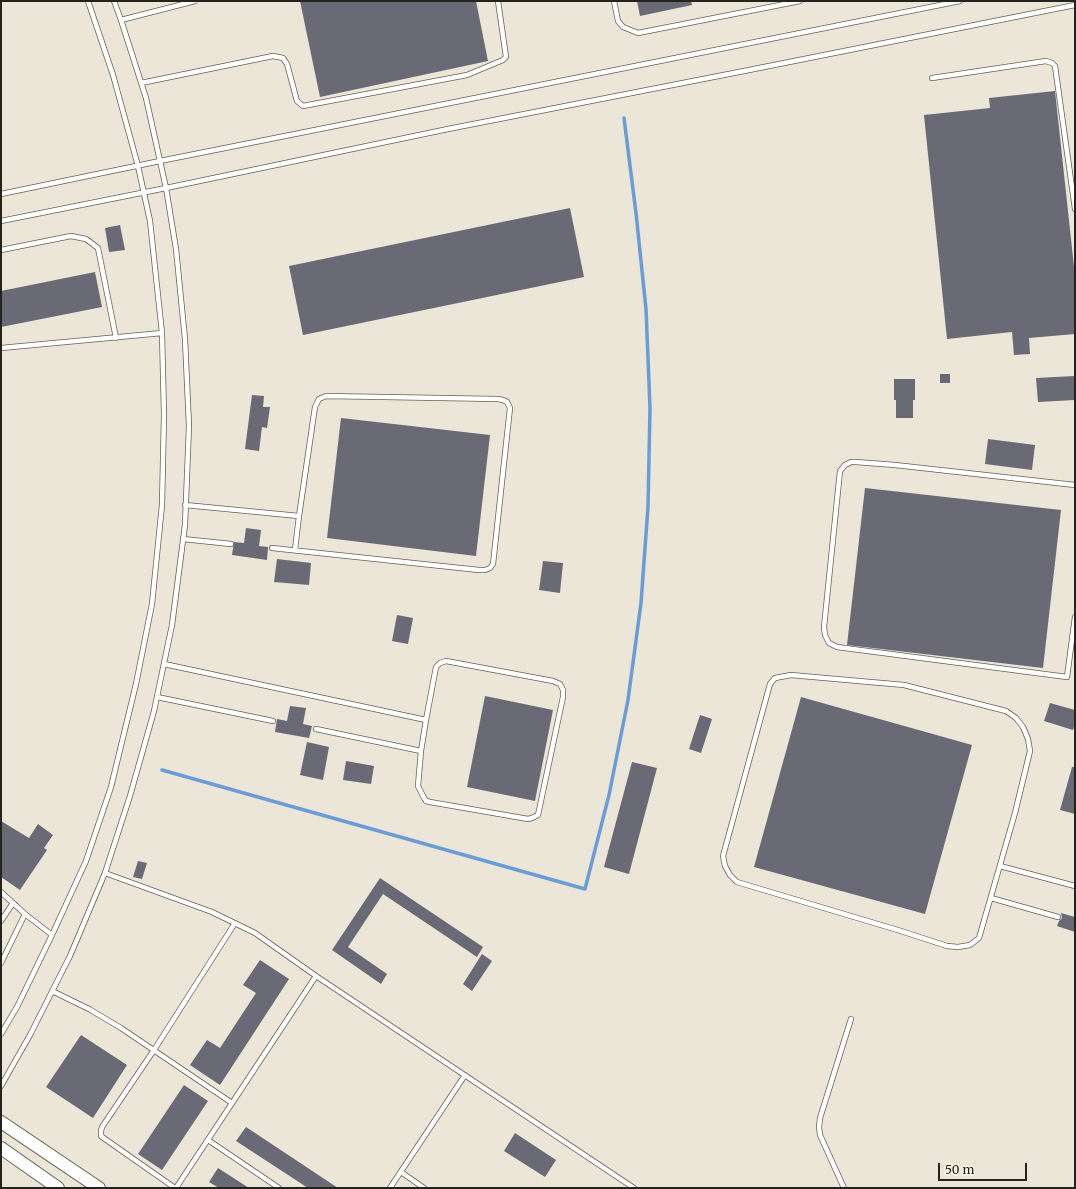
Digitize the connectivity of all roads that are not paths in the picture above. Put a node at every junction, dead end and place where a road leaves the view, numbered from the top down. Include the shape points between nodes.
1 (88, 1) edge
2 (114, 1) edge
3 (195, 1) edge
4 (498, 1) edge
5 (614, 1) edge
6 (800, 1) edge
7 (960, 1) edge
8 (1075, 5) edge
9 (121, 20) junction
10 (932, 78) dead end
11 (141, 83) junction
12 (160, 161) junction
13 (138, 166) junction
14 (166, 188) junction
15 (144, 192) junction
16 (1, 194) edge
17 (1074, 200) edge
18 (1075, 209) edge
19 (1, 221) edge
20 (1, 250) edge
21 (162, 333) junction
22 (116, 338) junction
23 (1, 348) edge
24 (1075, 485) edge
25 (185, 505) junction
26 (299, 516) junction
27 (183, 539) junction
28 (231, 544) dead end
29 (272, 548) dead end
30 (295, 550) junction
31 (1075, 617) edge
32 (164, 664) junction
33 (156, 697) junction
34 (426, 720) junction
35 (273, 721) dead end
36 (316, 729) dead end
37 (421, 751) junction
38 (1000, 866) junction
39 (105, 873) junction
40 (1075, 886) edge
41 (1, 892) edge
42 (991, 898) junction
43 (13, 903) junction
44 (25, 914) junction
45 (1058, 916) dead end
46 (1, 921) edge
47 (235, 923) junction
48 (52, 935) junction
49 (1, 963) edge
50 (316, 976) junction
51 (52, 991) junction
52 (852, 1019) dead end
53 (1, 1034) edge
54 (154, 1050) junction
55 (465, 1075) junction
56 (1, 1086) edge
57 (232, 1103) junction
58 (1, 1122) edge
59 (208, 1140) junction
60 (1, 1148) edge
61 (401, 1172) junction
62 (58, 1188) edge
63 (99, 1188) edge
64 (175, 1188) edge
65 (279, 1188) edge
66 (390, 1188) edge
67 (424, 1188) edge
68 (634, 1188) edge
69 (844, 1188) edge

1 - 13 lane via 113,75
2 - 9 lane
3 - 9 lane
4 - 11 lane via 506,56 503,60 467,75 303,106 297,101 287,64 283,58 272,56
5 - 6 lane via 618,21 623,27 638,33
7 - 12 lane
8 - 14 lane via 448,129
9 - 11 lane
10 - 17 lane via 1046,61 1056,66
11 - 12 lane
12 - 13 lane
12 - 14 lane
13 - 15 lane
13 - 16 lane
14 - 15 lane
14 - 25 lane via 176,249 185,339 189,426
15 - 19 lane
15 - 21 lane via 150,221
17 - 18 lane
20 - 22 lane via 71,236 86,239 98,248
21 - 22 lane
21 - 48 lane via 162,505 152,604 111,786 86,861
22 - 23 lane
24 - 31 lane via 850,462 840,471 824,627 825,636 837,647 1067,677
25 - 26 lane
25 - 27 lane
26 - 30 lane
26 - 30 lane via 315,407 319,400 326,396 498,399 503,400 510,408 493,564 490,568 479,570
27 - 28 lane
27 - 32 lane via 172,625
29 - 30 lane
32 - 33 lane
32 - 34 lane
33 - 35 lane
33 - 39 lane via 130,796
34 - 37 lane
34 - 37 lane via 436,667 446,661 553,681 560,684 563,690 538,815 532,818 426,801 418,786
36 - 37 lane
38 - 40 lane
38 - 42 lane
38 - 42 lane via 1030,751 1023,727 1016,718 1006,711 904,685 791,675 775,678 770,684 722,856 730,875 737,882 947,946 958,947 970,945 979,938
39 - 47 lane via 212,912
39 - 51 lane via 70,956
41 - 43 lane
42 - 45 lane
43 - 44 lane
43 - 46 lane
44 - 48 lane
44 - 49 lane
47 - 50 lane via 255,933
47 - 54 lane
48 - 53 lane
50 - 55 lane
50 - 57 lane
51 - 54 lane via 89,1009
51 - 56 lane
52 - 69 lane via 819,1127 820,1135
54 - 57 lane
54 - 64 lane via 102,1127 101,1136
55 - 61 lane
55 - 68 lane
57 - 59 lane
58 - 63 street
59 - 64 lane
59 - 65 lane
60 - 62 street
61 - 66 lane
61 - 67 lane

